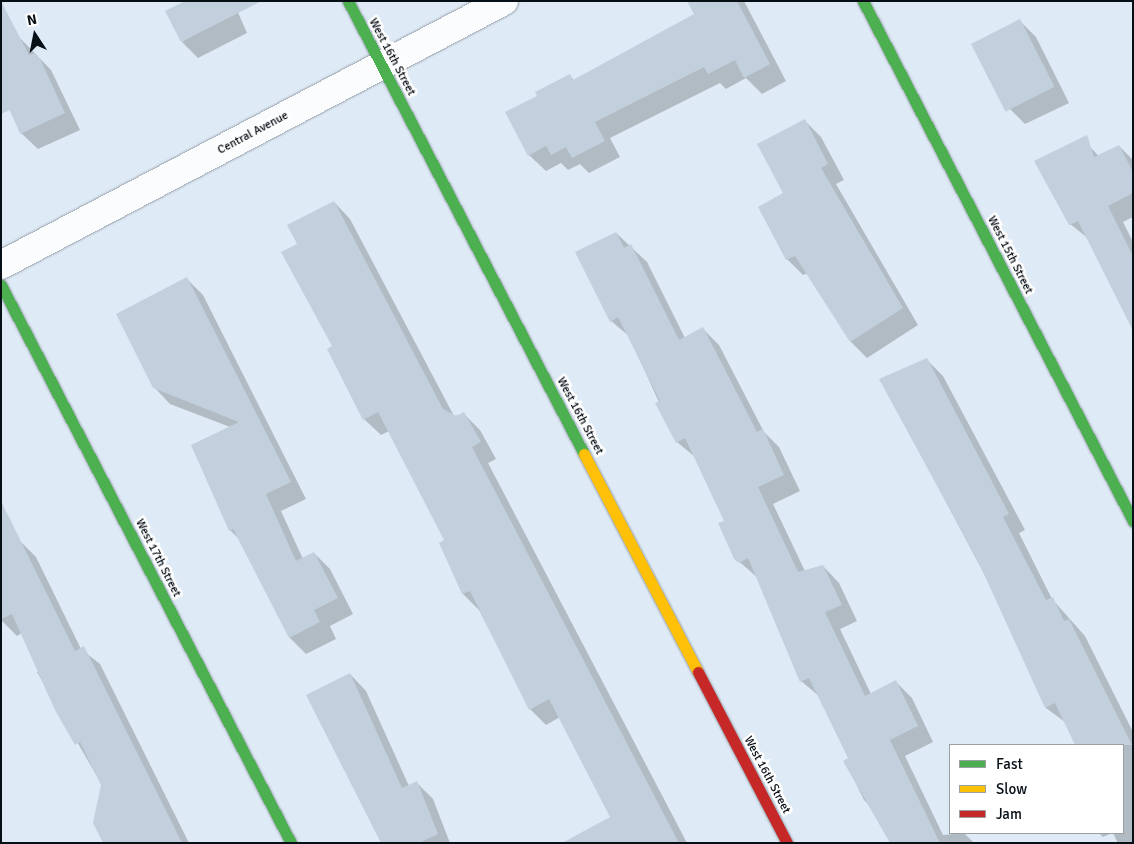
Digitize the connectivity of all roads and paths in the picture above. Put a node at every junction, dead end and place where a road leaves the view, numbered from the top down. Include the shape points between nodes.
1 (348, 1) edge
2 (504, 1) edge
3 (863, 1) edge
4 (382, 65) junction
5 (1, 265) edge
6 (1, 285) edge
7 (1133, 522) edge
8 (291, 843) edge
9 (787, 843) edge

1 - 4 street, West 16th Street
2 - 4 street, Central Avenue
3 - 7 street, West 15th Street
4 - 5 street, Central Avenue
4 - 9 street, West 16th Street
6 - 8 street, West 17th Street

